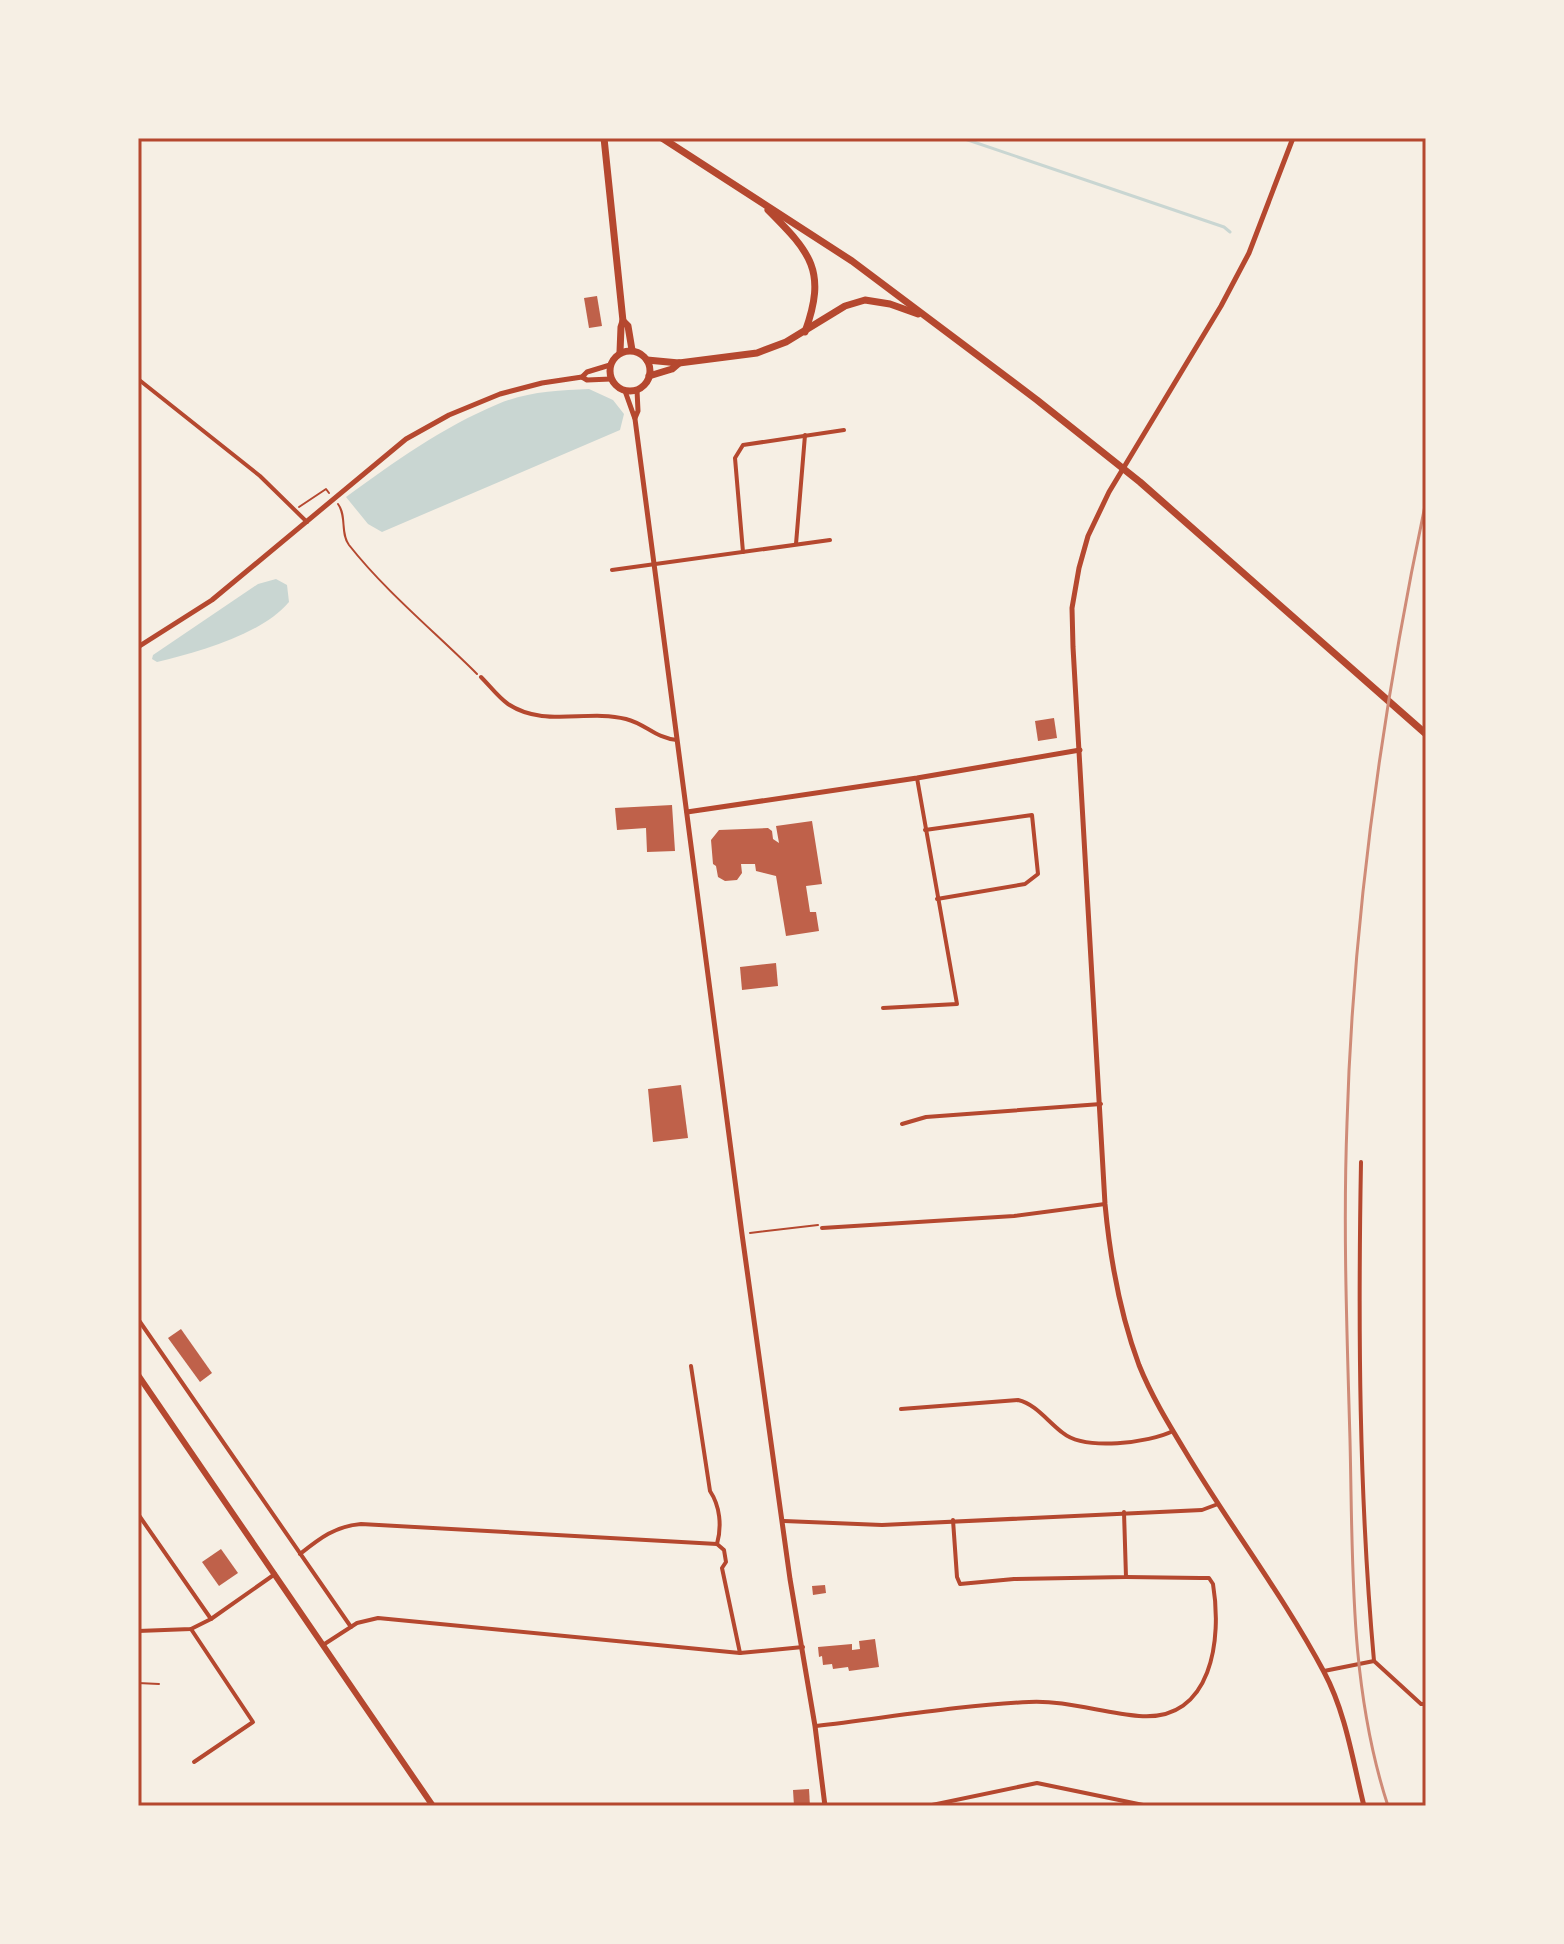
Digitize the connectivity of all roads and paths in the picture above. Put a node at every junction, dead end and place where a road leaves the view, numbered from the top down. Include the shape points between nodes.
1 (604, 138) edge
2 (662, 138) edge
3 (1293, 138) edge
4 (756, 197) junction
5 (623, 321) junction
6 (934, 322) junction
7 (805, 332) junction
8 (632, 350) junction
9 (620, 352) junction
10 (647, 360) junction
11 (679, 363) junction
12 (610, 365) junction
13 (649, 376) junction
14 (582, 377) junction
15 (138, 379) edge
16 (611, 379) junction
17 (637, 390) junction
18 (625, 391) junction
19 (635, 419) junction
20 (844, 430) dead end
21 (805, 435) junction
22 (333, 498) junction
23 (295, 510) junction
24 (307, 522) junction
25 (830, 540) dead end
26 (796, 544) junction
27 (743, 552) junction
28 (654, 564) junction
29 (612, 570) dead end
30 (138, 647) edge
31 (481, 677) joint
32 (1426, 734) edge
33 (677, 740) junction
34 (1080, 750) junction
35 (917, 778) junction
36 (687, 812) junction
37 (925, 830) junction
38 (937, 899) junction
39 (883, 1008) dead end
40 (1101, 1104) junction
41 (902, 1124) dead end
42 (1361, 1162) dead end
43 (1105, 1204) junction
44 (822, 1228) joint
45 (742, 1234) junction
46 (138, 1319) edge
47 (691, 1366) dead end
48 (138, 1375) edge
49 (901, 1409) dead end
50 (1173, 1431) junction
51 (1218, 1504) junction
52 (1124, 1512) junction
53 (138, 1514) edge
54 (953, 1520) junction
55 (784, 1521) junction
56 (717, 1544) junction
57 (300, 1554) junction
58 (275, 1574) junction
59 (1126, 1577) junction
60 (211, 1619) junction
61 (351, 1627) junction
62 (191, 1629) junction
63 (139, 1631) edge
64 (323, 1645) junction
65 (803, 1647) junction
66 (740, 1653) junction
67 (138, 1657) edge
68 (1374, 1661) junction
69 (1324, 1671) junction
70 (138, 1683) edge
71 (159, 1684) dead end
72 (1426, 1704) edge
73 (815, 1726) junction
74 (194, 1762) dead end
75 (932, 1805) edge
76 (433, 1806) edge
77 (825, 1806) edge
78 (1148, 1806) edge
79 (1364, 1806) edge

1 - 5 main road
2 - 4 main road
3 - 34 street via 1249,253 1088,536 1072,608
4 - 6 main road
4 - 7 main road via 792,234 813,267 817,287
5 - 8 main road
5 - 9 main road
6 - 7 main road via 865,300 845,306
6 - 32 main road via 1140,482
7 - 11 main road via 757,353
8 - 9 main road
8 - 10 main road
9 - 12 main road
10 - 11 main road
10 - 13 main road
11 - 13 main road
12 - 14 street
12 - 16 main road
13 - 17 main road
14 - 16 street
14 - 22 street via 515,389 449,415 406,439
15 - 23 street
16 - 18 main road
17 - 18 main road
17 - 19 street
18 - 19 street
19 - 28 street
20 - 21 street
21 - 26 street
21 - 27 street via 743,445 735,458
22 - 23 path via 326,489
22 - 24 street
22 - 31 path via 342,510 352,548
23 - 24 street
24 - 30 street via 212,600
25 - 26 street
26 - 27 street
27 - 28 street
28 - 29 street
28 - 33 street
31 - 33 street via 522,712 629,719 661,739
33 - 36 street
34 - 35 street
34 - 40 street
35 - 36 street
35 - 37 street
36 - 45 street
37 - 38 street
37 - 38 street via 1032,815 1038,874 1025,884
38 - 39 street via 957,1004
40 - 41 street via 926,1117
40 - 43 street
42 - 68 street via 1358,1314
43 - 44 street via 1014,1216
43 - 50 street via 1115,1279 1139,1364
44 - 45 path via 817,1223
45 - 55 street
46 - 57 street
47 - 56 street via 710,1491 717,1501
48 - 58 main road
49 - 50 street via 1018,1400 1079,1442 1119,1442
50 - 51 street
51 - 52 street via 1202,1510
51 - 69 street
52 - 54 street
52 - 59 street
53 - 60 street
54 - 55 street via 882,1525
54 - 59 street via 960,1584
55 - 65 street
56 - 57 street via 361,1524 343,1526
56 - 66 street via 724,1550 722,1568
57 - 61 street
58 - 60 street
58 - 64 main road
59 - 73 street via 1209,1578 1213,1584 1209,1674 1196,1694 1172,1710 1142,1717 1032,1702
60 - 62 street
61 - 64 street
61 - 66 street via 378,1618
62 - 63 street
62 - 74 street via 253,1722
63 - 67 lane
64 - 76 main road
65 - 66 street
65 - 73 street
68 - 69 street
68 - 72 street
69 - 79 street via 1345,1725
70 - 71 lane
73 - 77 street
75 - 78 street via 1037,1783

